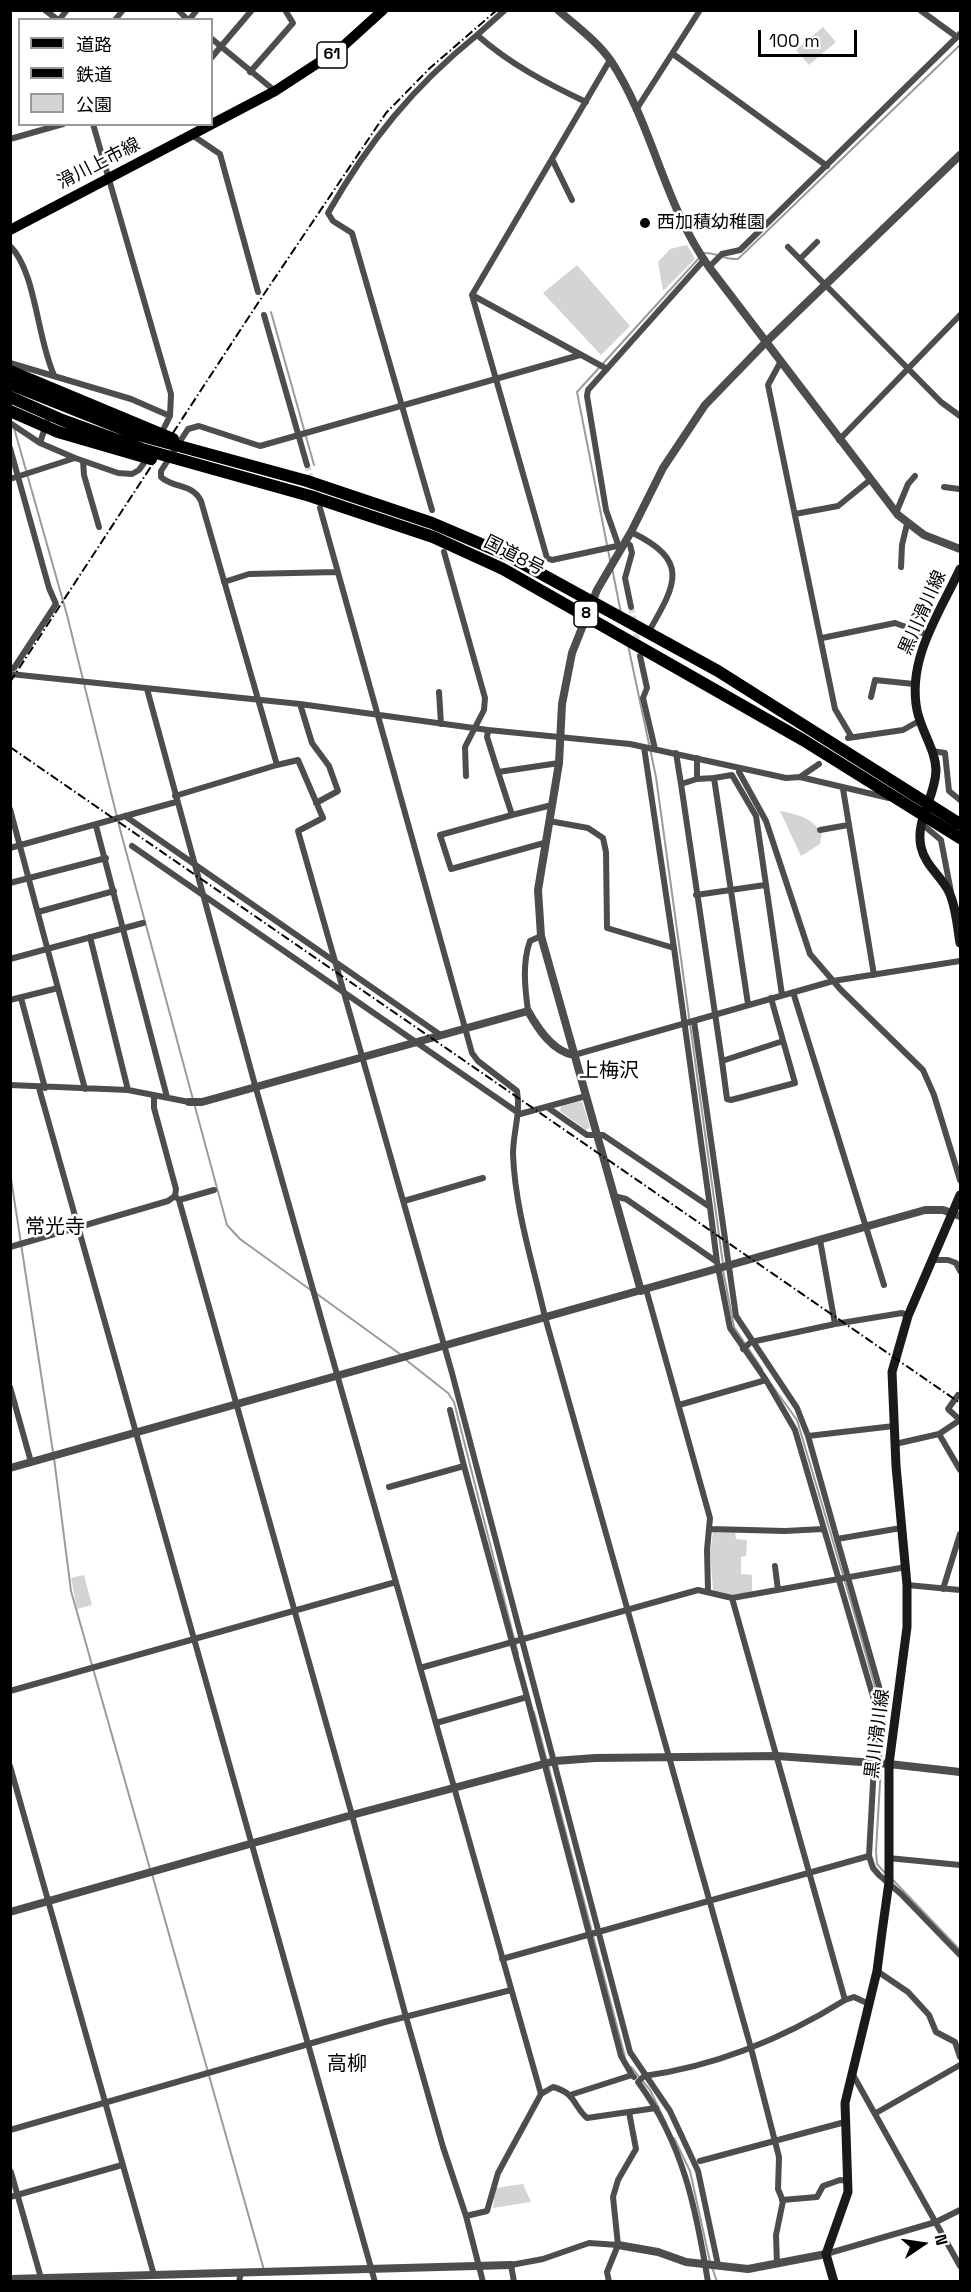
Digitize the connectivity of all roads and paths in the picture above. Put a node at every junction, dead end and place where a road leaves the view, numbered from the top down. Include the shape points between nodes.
1 (252, 10) edge
2 (285, 10) edge
3 (383, 10) edge
4 (505, 10) edge
5 (558, 10) edge
6 (700, 10) edge
7 (920, 10) edge
8 (933, 10) edge
9 (927, 16) junction
10 (477, 35) junction
11 (959, 35) edge
12 (213, 40) edge
13 (220, 47) junction
14 (673, 54) junction
15 (213, 56) edge
16 (610, 60) junction
17 (250, 72) junction
18 (275, 91) junction
19 (586, 102) junction
20 (635, 110) junction
21 (213, 124) edge
22 (56, 126) edge
23 (94, 126) edge
24 (209, 126) edge
25 (192, 135) junction
26 (10, 140) edge
27 (960, 155) edge
28 (552, 159) junction
29 (827, 166) junction
30 (108, 177) junction
31 (572, 200) dead end
32 (10, 230) edge
33 (818, 242) dead end
34 (10, 246) edge
35 (788, 247) dead end
36 (800, 259) junction
37 (707, 264) junction
38 (825, 285) junction
39 (258, 292) dead end
40 (472, 295) junction
41 (264, 315) dead end
42 (960, 315) edge
43 (766, 342) junction
44 (580, 355) junction
45 (781, 361) junction
46 (908, 368) junction
47 (607, 369) junction
48 (12, 372) edge
49 (54, 375) junction
50 (63, 378) junction
51 (495, 380) junction
52 (10, 397) edge
53 (401, 407) junction
54 (12, 415) edge
55 (171, 416) junction
56 (960, 416) edge
57 (63, 420) junction
58 (299, 436) junction
59 (839, 440) junction
60 (40, 443) junction
61 (146, 443) junction
62 (10, 448) edge
63 (183, 454) junction
64 (75, 458) junction
65 (83, 461) junction
66 (210, 462) junction
67 (307, 465) tunnel mouth
68 (915, 476) dead end
69 (18, 477) junction
70 (10, 479) edge
71 (870, 480) junction
72 (960, 480) edge
73 (944, 486) dead end
74 (959, 490) edge
75 (320, 508) tunnel mouth
76 (432, 510) dead end
77 (896, 513) junction
78 (795, 514) junction
79 (908, 524) junction
80 (99, 527) dead end
81 (631, 532) junction
82 (621, 545) junction
83 (960, 549) edge
84 (444, 552) dead end
85 (901, 567) dead end
86 (960, 569) edge
87 (337, 572) junction
88 (224, 582) junction
89 (631, 607) tunnel mouth
90 (588, 608) junction
91 (648, 633) junction
92 (928, 635) junction
93 (822, 638) junction
94 (640, 656) dead end
95 (10, 668) edge
96 (10, 674) edge
97 (914, 684) junction
98 (147, 689) junction
99 (439, 692) dead end
100 (871, 697) dead end
101 (258, 700) junction
102 (300, 704) junction
103 (377, 715) junction
104 (919, 721) junction
105 (441, 724) junction
106 (476, 728) junction
107 (488, 729) junction
108 (560, 737) junction
109 (644, 747) junction
110 (655, 749) junction
111 (932, 751) junction
112 (676, 753) junction
113 (697, 758) junction
114 (559, 763) junction
115 (819, 764) dead end
116 (276, 765) junction
117 (498, 772) junction
118 (739, 772) dead end
119 (466, 776) dead end
120 (800, 777) junction
121 (714, 778) junction
122 (697, 779) junction
123 (681, 784) junction
124 (843, 789) junction
125 (175, 799) junction
126 (960, 800) edge
127 (316, 802) junction
128 (552, 805) junction
129 (10, 808) edge
130 (512, 815) junction
131 (924, 815) junction
132 (125, 816) junction
133 (549, 821) junction
134 (960, 824) edge
135 (96, 825) junction
136 (848, 825) junction
137 (820, 830) dead end
138 (960, 838) edge
139 (544, 843) junction
140 (20, 845) junction
141 (132, 846) dead end
142 (10, 848) edge
143 (106, 858) junction
144 (194, 864) junction
145 (29, 878) junction
146 (10, 883) edge
147 (765, 885) junction
148 (730, 890) junction
149 (114, 891) junction
150 (202, 893) junction
151 (696, 895) junction
152 (952, 898) junction
153 (38, 912) junction
154 (143, 923) dead end
155 (124, 927) junction
156 (541, 936) junction
157 (90, 937) junction
158 (960, 943) edge
159 (674, 948) junction
160 (47, 949) junction
161 (11, 958) edge
162 (960, 961) edge
163 (336, 962) junction
164 (874, 975) junction
165 (833, 981) junction
166 (58, 988) junction
167 (793, 992) junction
168 (345, 994) junction
169 (782, 994) junction
170 (21, 998) junction
171 (771, 998) junction
172 (10, 1000) edge
173 (748, 1004) junction
174 (528, 1011) junction
175 (714, 1014) junction
176 (694, 1021) junction
177 (684, 1024) junction
178 (464, 1027) junction
179 (439, 1034) junction
180 (412, 1041) junction
181 (783, 1041) junction
182 (363, 1055) junction
183 (574, 1055) junction
184 (722, 1061) junction
185 (10, 1085) edge
186 (255, 1086) junction
187 (42, 1088) junction
188 (85, 1089) junction
189 (128, 1090) junction
190 (154, 1095) junction
191 (586, 1096) junction
192 (167, 1097) junction
193 (189, 1102) joint
194 (546, 1107) junction
195 (520, 1114) junction
196 (597, 1136) junction
197 (483, 1178) dead end
198 (960, 1180) edge
199 (214, 1190) dead end
200 (960, 1195) edge
201 (614, 1196) junction
202 (177, 1198) junction
203 (404, 1201) junction
204 (710, 1207) junction
205 (957, 1215) edge
206 (78, 1227) junction
207 (866, 1227) junction
208 (820, 1240) junction
209 (10, 1246) edge
210 (932, 1260) junction
211 (717, 1265) junction
212 (729, 1266) junction
213 (960, 1271) edge
214 (884, 1285) dead end
215 (643, 1290) junction
216 (908, 1316) junction
217 (545, 1317) junction
218 (835, 1324) junction
219 (751, 1342) junction
220 (445, 1346) junction
221 (743, 1348) junction
222 (337, 1377) junction
223 (766, 1380) junction
224 (10, 1388) edge
225 (958, 1395) dead end
226 (237, 1405) junction
227 (679, 1405) junction
228 (450, 1410) dead end
229 (19, 1418) junction
230 (10, 1421) edge
231 (894, 1426) junction
232 (136, 1433) junction
233 (939, 1434) junction
234 (808, 1436) junction
235 (470, 1439) junction
236 (458, 1442) junction
237 (895, 1444) junction
238 (31, 1462) junction
239 (464, 1466) junction
240 (10, 1468) edge
241 (960, 1470) edge
242 (389, 1487) dead end
243 (902, 1528) junction
244 (710, 1529) junction
245 (823, 1529) junction
246 (960, 1534) edge
247 (837, 1539) junction
248 (775, 1566) dead end
249 (906, 1567) junction
250 (849, 1578) junction
251 (837, 1580) junction
252 (396, 1582) junction
253 (907, 1585) junction
254 (943, 1589) junction
255 (708, 1590) junction
256 (778, 1590) junction
257 (960, 1590) edge
258 (732, 1598) junction
259 (627, 1610) junction
260 (293, 1611) junction
261 (522, 1639) junction
262 (194, 1640) junction
263 (511, 1642) junction
264 (420, 1668) junction
265 (10, 1691) edge
266 (527, 1697) junction
267 (886, 1712) dead end
268 (436, 1723) junction
269 (777, 1756) junction
270 (669, 1757) junction
271 (550, 1762) junction
272 (874, 1762) junction
273 (889, 1764) junction
274 (10, 1766) edge
275 (960, 1772) edge
276 (454, 1787) junction
277 (352, 1815) junction
278 (253, 1845) junction
279 (869, 1856) junction
280 (888, 1858) junction
281 (960, 1865) edge
282 (810, 1871) junction
283 (889, 1882) junction
284 (709, 1900) junction
285 (49, 1901) junction
286 (10, 1912) edge
287 (599, 1931) junction
288 (588, 1934) junction
289 (960, 1953) edge
290 (502, 1959) junction
291 (877, 1971) junction
292 (511, 1990) junction
293 (845, 2000) junction
294 (869, 2004) junction
295 (406, 2017) junction
296 (309, 2045) junction
297 (751, 2049) junction
298 (960, 2057) edge
299 (960, 2064) edge
300 (852, 2073) junction
301 (632, 2075) junction
302 (642, 2079) junction
303 (541, 2094) junction
304 (570, 2095) junction
305 (104, 2104) junction
306 (656, 2108) junction
307 (629, 2112) junction
308 (876, 2113) junction
309 (845, 2122) junction
310 (10, 2130) edge
311 (775, 2141) junction
312 (700, 2161) dead end
313 (122, 2165) junction
314 (11, 2171) edge
315 (849, 2181) junction
316 (19, 2195) junction
317 (10, 2197) edge
318 (782, 2200) junction
319 (960, 2210) edge
320 (466, 2216) junction
321 (936, 2222) junction
322 (618, 2245) junction
323 (826, 2254) junction
324 (706, 2263) junction
325 (777, 2264) junction
326 (511, 2265) junction
327 (718, 2265) junction
328 (479, 2266) junction
329 (960, 2266) edge
330 (372, 2268) junction
331 (241, 2272) junction
332 (154, 2275) junction
333 (41, 2278) junction
334 (10, 2279) edge
335 (239, 2282) edge
336 (375, 2282) edge
337 (483, 2282) edge
338 (514, 2282) edge
339 (609, 2282) edge
340 (708, 2282) edge
341 (834, 2282) edge

1 - 13 street
2 - 17 street via 293,23
3 - 18 main road, 滑川上市線 / 61 via 340,48
4 - 10 street
5 - 16 street
6 - 14 street
7 - 9 street
8 - 9 street
9 - 11 street
10 - 19 street via 503,58
10 - 53 street via 445,61 395,113 328,213 352,233
11 - 29 street
12 - 13 street
13 - 15 street
13 - 17 street
14 - 20 street
14 - 29 street
16 - 19 street
16 - 20 street
17 - 18 street
18 - 21 main road, 滑川上市線 / 61
19 - 28 street
20 - 37 street via 687,233
22 - 26 street
23 - 30 street
24 - 25 main road, 滑川上市線 / 61
25 - 30 main road, 滑川上市線 / 61
25 - 39 street via 220,154
27 - 38 street
28 - 31 street
28 - 40 street
29 - 37 street via 740,250 722,254
30 - 32 main road, 滑川上市線 / 61
30 - 55 street via 171,394
33 - 36 street
34 - 49 street via 23,261 46,358
35 - 36 street
36 - 38 street
37 - 43 street
37 - 47 street
38 - 43 street
38 - 46 street
40 - 44 street
40 - 51 street
41 - 58 street
42 - 46 street
43 - 45 street
43 - 81 street via 705,405 663,468
44 - 47 street
44 - 51 street
45 - 59 street
45 - 78 street via 768,385
46 - 56 street
46 - 59 street
47 - 82 street via 586,396 606,510
48 - 49 street
48 - 57 highway, 8
48 - 61 highway, 8 via 75,396
49 - 50 street
50 - 55 street
50 - 60 street
51 - 53 street
51 - 82 street via 547,558
52 - 57 highway, 8
53 - 58 street
53 - 76 street
54 - 57 highway, 8
54 - 60 street
55 - 65 street via 139,470 132,474
57 - 61 highway, 8
57 - 61 highway, 8
58 - 67 street
58 - 88 street via 260,446 199,426 188,429 161,471 167,483 196,492
59 - 71 street
60 - 64 street
61 - 63 highway, 8
61 - 63 highway, 8
62 - 69 street
63 - 66 highway, 8
63 - 66 highway, 8
64 - 65 street
64 - 69 street
65 - 80 street
66 - 90 highway, 国道8号 / 8 via 307,481 432,523 507,555
68 - 77 street
69 - 70 street
69 - 95 street via 56,604 14,668
71 - 77 street
71 - 78 street via 838,506
72 - 74 street
73 - 74 street
75 - 87 street
77 - 79 street
78 - 93 street
79 - 83 street
79 - 85 street
81 - 82 street
81 - 91 street via 654,543 671,565 673,581 669,596
82 - 89 street via 630,545 632,553 625,578
82 - 90 street
84 - 106 street via 485,698
86 - 92 main road, 黒川滑川線
87 - 88 street via 249,574
87 - 103 street
88 - 101 street
90 - 91 highway, 国道8号 / 8
90 - 108 street via 566,680
90 - 131 highway, 国道8号 / 8
91 - 131 highway, 国道8号 / 8 via 808,726
92 - 93 street via 896,623
92 - 97 main road, 黒川滑川線 via 916,666
93 - 104 street via 835,710 849,737 903,730
94 - 110 street via 647,688 643,699
96 - 98 street
97 - 100 street via 874,680
97 - 104 main road, 黒川滑川線
98 - 101 street
98 - 125 street
99 - 105 street
101 - 102 street
101 - 116 street
102 - 103 street
102 - 127 street via 312,743 329,766 339,791
103 - 105 street
103 - 178 street
104 - 111 main road, 黒川滑川線
105 - 106 street
106 - 107 street
106 - 119 street via 465,747
107 - 108 street
107 - 117 street
108 - 109 street
108 - 114 street
109 - 110 street
109 - 159 street
110 - 112 street
111 - 126 street via 945,753 949,791
111 - 131 main road, 黒川滑川線 via 936,774
112 - 113 street
112 - 123 street
113 - 120 street via 786,778
113 - 122 street
114 - 117 street
114 - 128 street
115 - 120 street
116 - 125 street
116 - 127 street via 298,760
117 - 130 street
118 - 165 street via 766,821 810,954
120 - 124 street
121 - 122 street
121 - 147 street via 732,775 756,816
121 - 148 street
122 - 123 street
123 - 151 street
124 - 131 street via 890,798
124 - 136 street
125 - 132 street
125 - 144 street
127 - 163 street via 322,818 298,831
128 - 130 street
128 - 133 street
129 - 140 street
130 - 139 street via 440,835 451,869
131 - 134 highway, 国道8号 / 8
131 - 138 highway, 国道8号 / 8
131 - 152 street via 941,840
131 - 152 main road, 黒川滑川線 via 921,847 927,863
132 - 135 street
132 - 144 street
133 - 139 street
133 - 159 street via 588,828 603,838 607,928
135 - 140 street
135 - 143 street
136 - 137 street
136 - 164 street
139 - 156 street via 538,890
140 - 142 street
140 - 145 street
141 - 150 street
143 - 145 street
143 - 149 street
144 - 150 street
144 - 163 street
145 - 146 street
145 - 153 street
147 - 148 street
147 - 169 street
148 - 151 street
148 - 173 street
149 - 153 street
149 - 155 street
150 - 168 street
150 - 186 street
151 - 175 street
152 - 158 main road, 黒川滑川線
153 - 160 street
154 - 155 street
155 - 157 street
155 - 192 street
156 - 174 street via 530,941 526,952
156 - 183 street
157 - 160 street
157 - 189 street
159 - 177 street
160 - 161 street
160 - 166 street
162 - 164 street
163 - 168 street
163 - 179 street
164 - 165 street
165 - 167 street
165 - 198 street via 923,1070
166 - 170 street
166 - 188 street
167 - 169 street
167 - 207 street
168 - 180 street
168 - 182 street
169 - 171 street
170 - 172 street
170 - 187 street
171 - 173 street
171 - 181 street
173 - 175 street
174 - 178 street
174 - 183 street via 550,1041 566,1054
175 - 176 street
175 - 184 street
176 - 177 street
176 - 212 street
177 - 183 street
177 - 204 street
178 - 179 street
178 - 195 street via 478,1061 517,1091
179 - 180 street
180 - 182 street
180 - 195 street
181 - 184 street
181 - 184 street via 795,1083 727,1099
182 - 186 street
182 - 203 street
183 - 191 street
185 - 187 street
186 - 193 street via 202,1102
186 - 222 street
187 - 188 street
187 - 206 street
188 - 189 street
189 - 190 street
190 - 192 street
190 - 202 street
191 - 194 street
191 - 196 street
192 - 193 street
194 - 195 street
194 - 196 street via 586,1135
195 - 217 street via 513,1154
196 - 201 street
196 - 204 street via 603,1136
197 - 203 street
199 - 202 street
200 - 205 main road, 黒川滑川線
201 - 211 street via 626,1199
201 - 215 street
202 - 206 street
202 - 226 street
203 - 220 street
204 - 211 street
205 - 207 street via 925,1210
205 - 210 main road, 黒川滑川線
206 - 209 street
206 - 232 street
207 - 208 street
207 - 214 street
208 - 212 street
208 - 218 street
210 - 213 street via 956,1263
210 - 216 main road, 黒川滑川線
211 - 212 street
211 - 215 street
211 - 221 street via 726,1318
212 - 219 street via 736,1316
215 - 217 street
215 - 227 street
216 - 218 street via 902,1313
216 - 231 main road, 黒川滑川線 via 892,1372
217 - 220 street
217 - 259 street
218 - 219 street
219 - 221 street
219 - 234 street via 797,1408
220 - 222 street
220 - 235 street
221 - 223 street
222 - 226 street
222 - 252 street
223 - 227 street
223 - 245 street via 795,1430
224 - 229 street
225 - 233 street via 948,1409 960,1420
226 - 232 street
226 - 260 street
227 - 244 street
228 - 236 street
229 - 230 street
229 - 238 street
231 - 234 street
231 - 237 main road, 黒川滑川線
232 - 238 street
232 - 262 street
233 - 237 street
233 - 241 street
234 - 247 street
235 - 236 street
235 - 261 street
236 - 239 street
237 - 243 main road, 黒川滑川線
238 - 240 street
239 - 242 street
239 - 263 street
243 - 247 street
243 - 249 main road, 黒川滑川線
244 - 245 street
244 - 255 street
245 - 251 street
246 - 254 street
247 - 250 street
248 - 256 street
249 - 250 street
249 - 253 main road, 黒川滑川線
250 - 251 street
250 - 267 street
251 - 256 street
251 - 272 street via 877,1710
252 - 260 street
252 - 264 street
253 - 254 street
253 - 273 main road, 黒川滑川線 via 904,1659
254 - 257 street
255 - 258 street
255 - 259 street
256 - 258 street
258 - 269 street
259 - 261 street
259 - 270 street
260 - 262 street
260 - 277 street
261 - 263 street
261 - 271 street
262 - 265 street
262 - 278 street
263 - 264 street
263 - 266 street
264 - 268 street
266 - 268 street
266 - 271 street
268 - 276 street
269 - 270 street
269 - 272 street
269 - 282 street
270 - 271 street
270 - 284 street
271 - 276 street
271 - 287 street
271 - 288 street
272 - 273 street
272 - 279 street
273 - 275 street
273 - 280 main road, 黒川滑川線
274 - 285 street
276 - 277 street
276 - 290 street
277 - 278 street
277 - 295 street
278 - 285 street
278 - 296 street
279 - 282 street
279 - 283 street via 873,1868
280 - 281 street
280 - 283 main road, 黒川滑川線
282 - 284 street
282 - 293 street
283 - 289 street
283 - 291 main road, 黒川滑川線
284 - 287 street
284 - 297 street
285 - 286 street
285 - 305 street
287 - 288 street
287 - 302 street via 630,2052
288 - 290 street
288 - 301 street via 621,2056
290 - 292 street
291 - 294 main road, 黒川滑川線
291 - 298 street via 915,2000 929,2015 936,2032 955,2043
292 - 295 street
292 - 303 street
293 - 294 street via 854,1997
293 - 297 street
294 - 300 main road, 黒川滑川線
295 - 296 street
295 - 320 street
296 - 305 street
296 - 330 street
297 - 302 street
297 - 311 street
299 - 308 street
300 - 308 street
300 - 309 main road, 黒川滑川線
301 - 302 street
301 - 304 street
302 - 306 street
302 - 327 street via 670,2111 698,2172
303 - 304 street via 553,2087
303 - 320 street via 498,2173 487,2211
304 - 307 street via 587,2118
305 - 310 street
305 - 313 street
306 - 307 street
306 - 324 street via 687,2175
307 - 322 street via 636,2148 613,2198
308 - 321 street
309 - 311 street
309 - 315 main road, 黒川滑川線
311 - 312 street
311 - 318 street via 779,2157 777,2189
313 - 316 street
313 - 332 street
314 - 316 street
315 - 318 street via 823,2186 817,2197
315 - 323 main road, 黒川滑川線
316 - 317 street
316 - 333 street
318 - 325 street via 776,2235
319 - 321 street
320 - 328 street
321 - 323 street
321 - 329 street
322 - 324 street via 686,2262
322 - 326 street via 590,2243
322 - 339 street via 607,2272
323 - 325 street
323 - 341 main road
324 - 327 street
324 - 340 street
325 - 327 street via 748,2269
326 - 328 street
326 - 338 street
328 - 330 street
328 - 337 street
330 - 331 street
330 - 336 street
331 - 332 street
331 - 335 street
332 - 333 street
333 - 334 street

